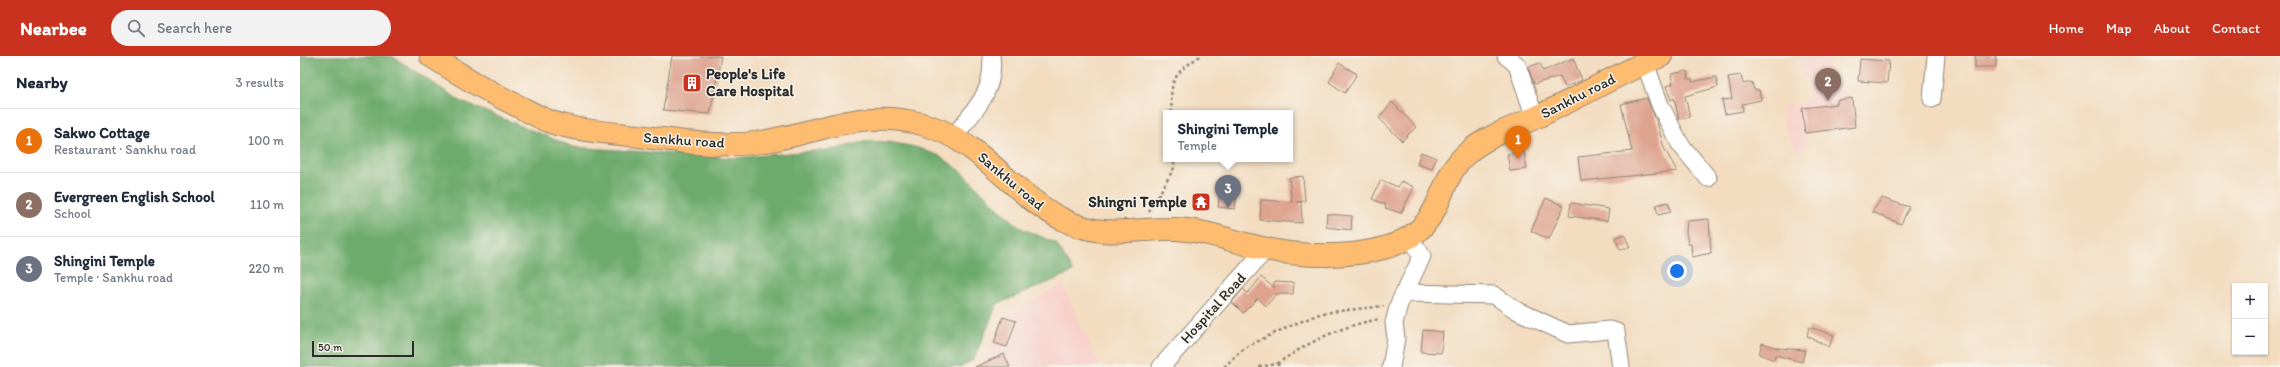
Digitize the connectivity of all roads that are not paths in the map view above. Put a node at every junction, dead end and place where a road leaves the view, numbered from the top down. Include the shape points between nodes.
1 (431, 56) edge
2 (991, 56) edge
3 (1506, 56) edge
4 (1936, 56) edge
5 (1653, 59) edge
6 (1932, 99) dead end
7 (1535, 118) junction
8 (954, 136) junction
9 (1708, 178) dead end
10 (1409, 237) junction
11 (1266, 249) junction
12 (1402, 299) junction
13 (1161, 367) edge
14 (1391, 367) edge
15 (1621, 367) edge

1 - 8 main road, Sankhu road via 474,85 551,122 602,132 710,144 759,142 850,120 887,118 922,124
2 - 8 street via 993,71 983,101
3 - 7 street via 1517,65
4 - 6 street
5 - 7 main road, Sankhu road
5 - 9 street via 1660,105 1680,144
7 - 10 main road, Sankhu road via 1495,135 1467,153 1456,166 1428,223
8 - 11 main road, Sankhu road via 983,156 1040,206 1081,227 1116,233 1176,230 1201,233
10 - 11 main road, Sankhu road via 1386,247 1336,254 1303,254
10 - 12 street via 1422,256
11 - 13 street, Hospital Road
12 - 14 street via 1394,323 1396,338
12 - 15 street via 1494,295 1516,310 1568,334 1609,330 1616,332

